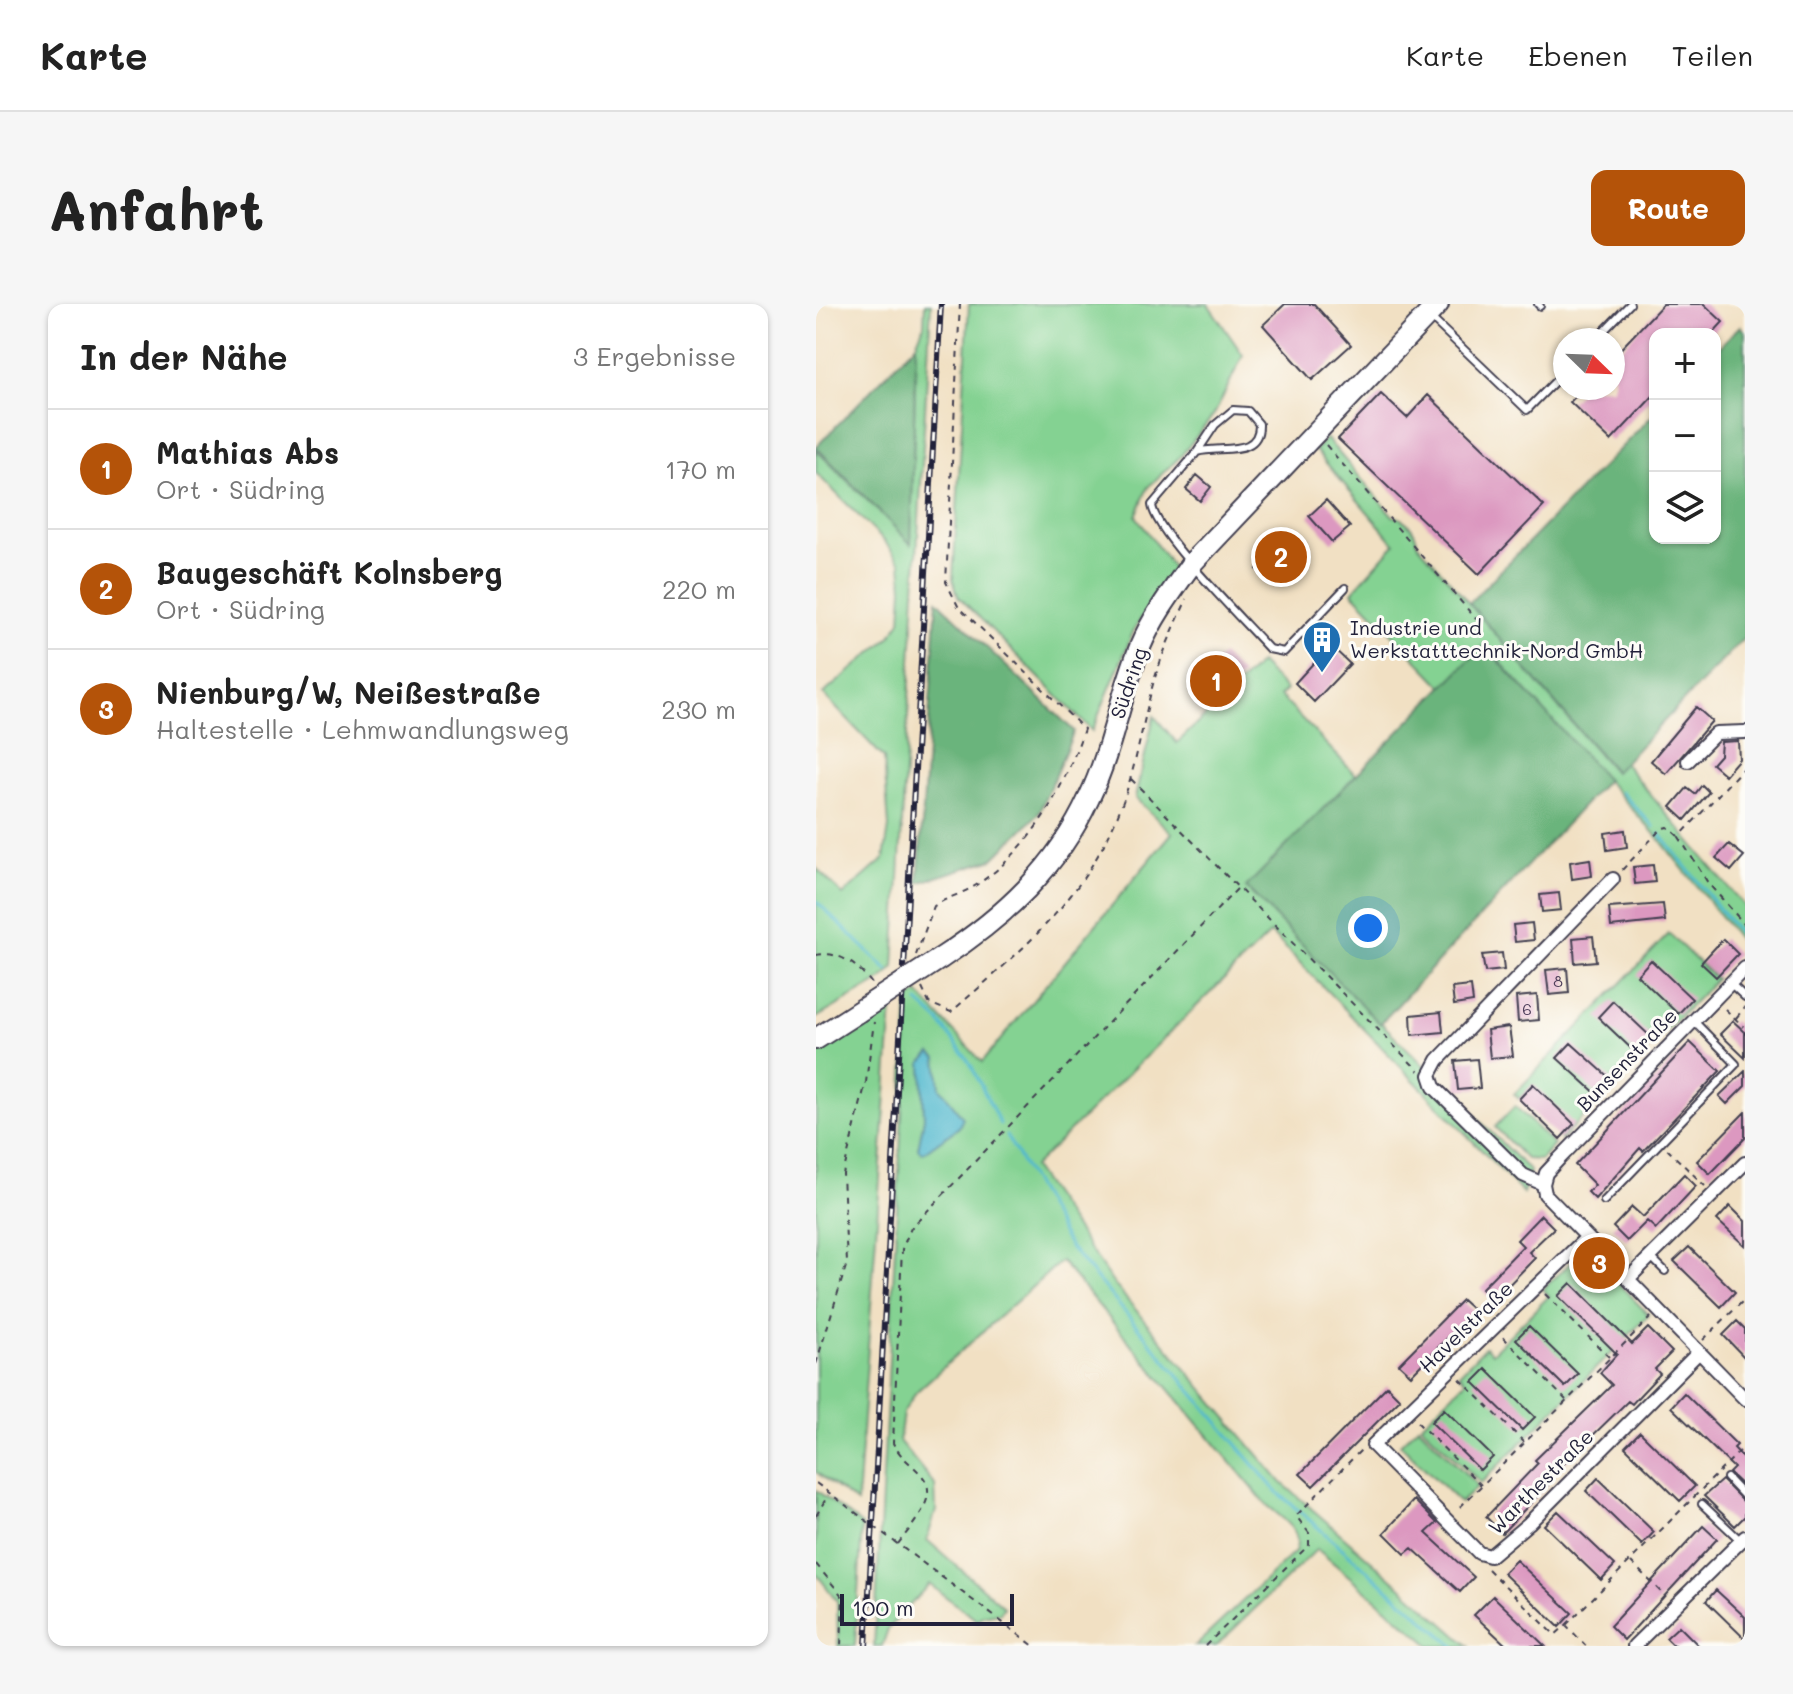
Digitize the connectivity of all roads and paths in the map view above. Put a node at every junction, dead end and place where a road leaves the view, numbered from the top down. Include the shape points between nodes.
1 (960, 304) edge
2 (1630, 304) edge
3 (1740, 304) edge
4 (1432, 309) edge
5 (1745, 310) edge
6 (1607, 328) edge
7 (1553, 383) edge
8 (1315, 432) junction
9 (1197, 452) junction
10 (1192, 563) junction
11 (1345, 588) dead end
12 (1188, 597) dead end
13 (1483, 615) dead end
14 (1745, 732) edge
15 (1688, 761) dead end
16 (1745, 766) edge
17 (1130, 778) junction
18 (1679, 837) junction
19 (1613, 879) joint
20 (1237, 889) junction
21 (1745, 925) edge
22 (816, 955) edge
23 (916, 962) dead end
24 (1745, 968) edge
25 (872, 982) dead end
26 (1730, 983) junction
27 (922, 989) dead end
28 (1745, 997) edge
29 (1745, 1007) edge
30 (1724, 1008) dead end
31 (1735, 1018) junction
32 (1694, 1021) junction
33 (1744, 1027) edge
34 (873, 1028) dead end
35 (816, 1039) edge
36 (1430, 1075) junction
37 (1660, 1142) junction
38 (1745, 1163) edge
39 (1543, 1184) junction
40 (1713, 1195) junction
41 (1604, 1201) dead end
42 (1587, 1237) junction
43 (1651, 1257) junction
44 (1665, 1271) dead end
45 (1629, 1278) junction
46 (1537, 1286) junction
47 (1745, 1299) edge
48 (1657, 1311) junction
49 (1712, 1318) dead end
50 (1718, 1324) junction
51 (1494, 1328) junction
52 (1697, 1350) junction
53 (1610, 1358) junction
54 (816, 1364) edge
55 (1451, 1369) junction
56 (1745, 1399) edge
57 (1567, 1401) junction
58 (1407, 1412) junction
59 (1525, 1443) junction
60 (1373, 1445) junction
61 (1744, 1449) edge
62 (1727, 1478) dead end
63 (816, 1483) edge
64 (1482, 1486) junction
65 (829, 1493) junction
66 (1745, 1497) edge
67 (1702, 1504) dead end
68 (1460, 1507) dead end
69 (816, 1516) edge
70 (1743, 1539) edge
71 (898, 1544) junction
72 (1490, 1556) junction
73 (1630, 1561) junction
74 (816, 1564) edge
75 (1675, 1606) junction
76 (1566, 1625) junction
77 (841, 1646) edge
78 (1034, 1646) edge
79 (1205, 1646) edge
80 (1586, 1646) edge
81 (1634, 1646) edge

1 - 23 path via 946,582 958,606 1084,729 1067,779 1037,827 1001,866 934,906
2 - 6 lane
3 - 5 path
4 - 7 lane via 1527,410
4 - 8 main road, Südring
8 - 10 main road, Südring
8 - 13 path via 1476,619
9 - 9 lane via 1250,446 1259,424 1248,411 1233,410
9 - 10 lane via 1152,505 1153,517
10 - 11 lane via 1274,652 1284,652
10 - 35 main road, Südring, bridge via 1149,629 1104,762 1071,833 1022,896 991,924
12 - 17 path via 1158,667
14 - 15 street via 1716,733
16 - 18 path
17 - 20 path
17 - 27 path via 1117,818 1075,893 1022,952 951,1012 929,1003
18 - 19 path via 1662,828
18 - 21 path via 1708,883
19 - 36 street via 1438,1060
20 - 36 path via 1423,1075
20 - 71 path via 911,1228 902,1249 893,1443 899,1457 924,1477 929,1488 924,1509
22 - 25 path via 838,955
24 - 26 street, Bunsenstraße
26 - 28 lane
26 - 32 street, Bunsenstraße
29 - 31 path
30 - 31 path
31 - 33 path
32 - 37 lane via 1736,1064
32 - 39 street, Bunsenstraße via 1546,1173
34 - 54 path via 866,1082 843,1174 847,1263
36 - 39 street via 1434,1087 1523,1175
37 - 40 path
37 - 41 lane
38 - 40 street
39 - 42 street via 1545,1194
40 - 43 street
42 - 45 street
42 - 46 street, Havelstraße
43 - 44 lane
43 - 45 street
45 - 48 street
46 - 51 street, Havelstraße
46 - 53 path
47 - 50 path
48 - 52 street
48 - 53 path
49 - 50 path
50 - 52 path
51 - 55 street, Havelstraße
51 - 57 path
52 - 56 street
52 - 72 street, Warthestraße via 1529,1523
53 - 57 path
55 - 58 street, Havelstraße
55 - 59 path
57 - 59 path
58 - 60 street, Havelstraße
58 - 64 path
59 - 64 path
60 - 72 street, Warthestraße via 1479,1553
60 - 79 path via 1358,1450 1296,1516 1310,1535 1309,1545
61 - 73 path
62 - 66 lane
63 - 65 path
64 - 68 path
65 - 69 path
65 - 71 path
67 - 70 lane
70 - 75 street
71 - 78 path
72 - 76 path via 1488,1572 1555,1635
73 - 75 path
73 - 76 path
74 - 77 path via 843,1597
75 - 81 street
76 - 80 path

